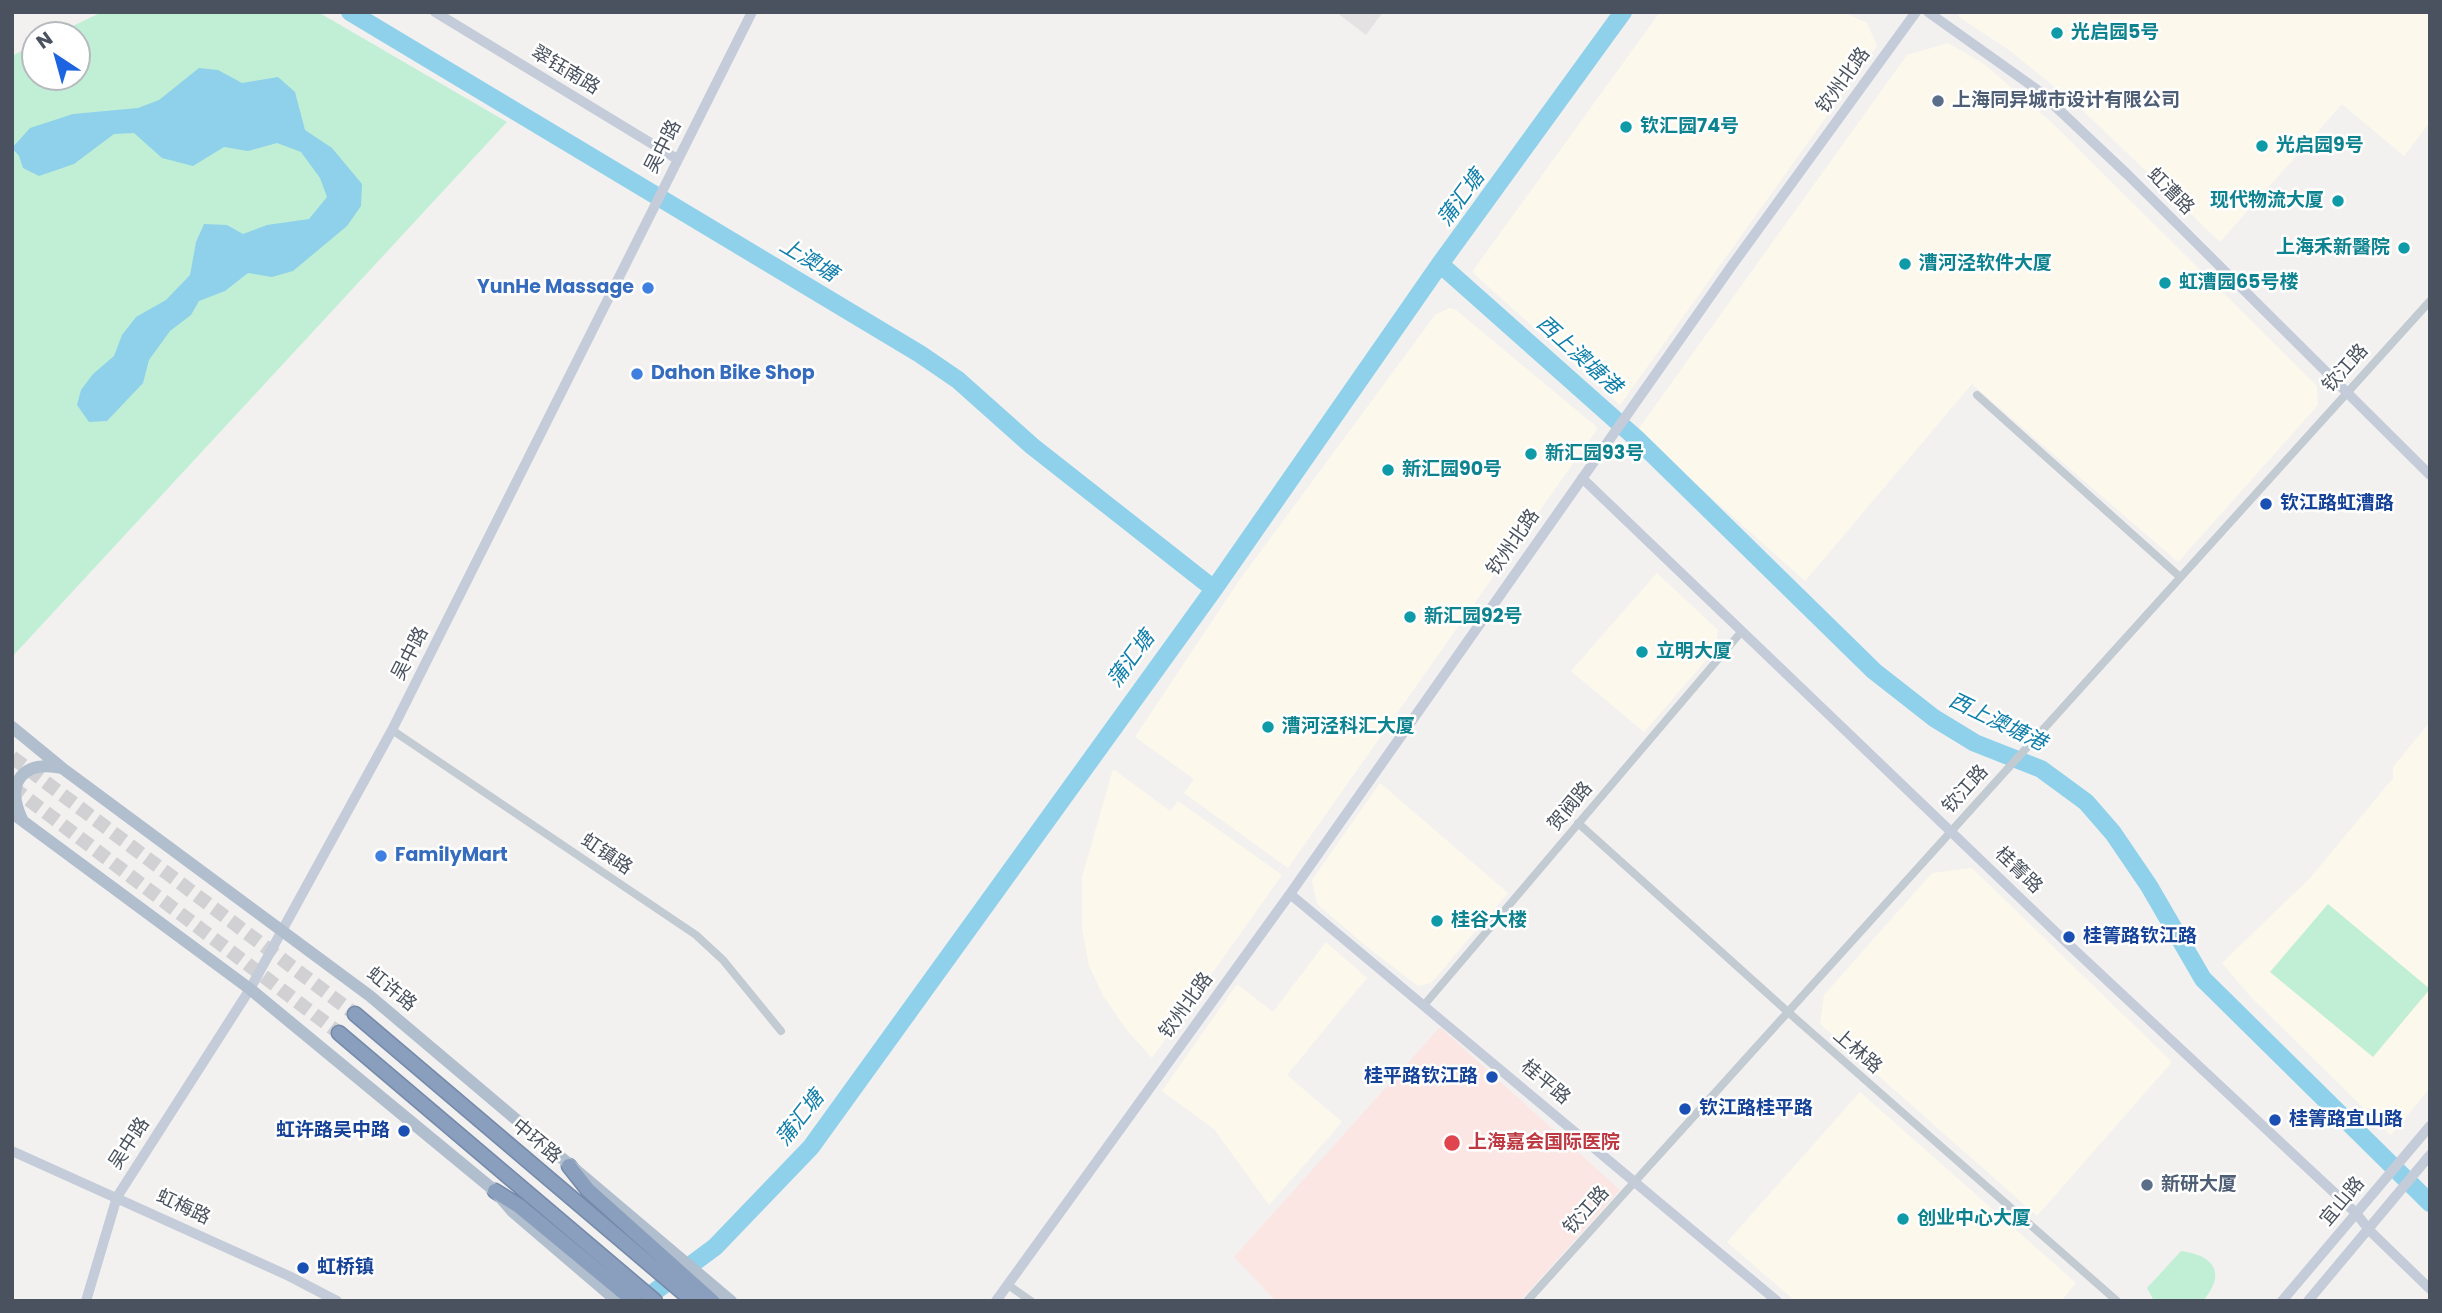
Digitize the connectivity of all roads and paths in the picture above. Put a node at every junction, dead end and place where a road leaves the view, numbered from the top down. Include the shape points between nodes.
1 (435, 12) edge
2 (752, 12) edge
3 (1916, 12) edge
4 (1928, 12) edge
5 (677, 159) junction
6 (2430, 300) edge
7 (2346, 391) junction
8 (1978, 396) dead end
9 (2430, 475) edge
10 (1582, 478) junction
11 (2179, 577) junction
12 (1742, 631) junction
13 (392, 730) junction
14 (15, 734) edge
15 (62, 768) junction
16 (18, 816) edge
17 (1578, 823) junction
18 (1951, 831) junction
19 (1290, 894) junction
20 (281, 933) junction
21 (250, 989) junction
22 (1424, 1004) junction
23 (1788, 1012) junction
24 (355, 1014) tunnel mouth
25 (781, 1031) dead end
26 (339, 1033) tunnel mouth
27 (2430, 1126) edge
28 (12, 1151) edge
29 (2430, 1155) edge
30 (569, 1166) joint
31 (1636, 1181) junction
32 (495, 1191) joint
33 (117, 1197) junction
34 (2356, 1213) junction
35 (2369, 1230) junction
36 (655, 1251) junction
37 (615, 1284) junction
38 (1008, 1285) junction
39 (2430, 1290) edge
40 (706, 1295) edge
41 (86, 1301) edge
42 (337, 1301) edge
43 (617, 1301) edge
44 (634, 1301) edge
45 (655, 1301) edge
46 (731, 1301) edge
47 (996, 1301) edge
48 (1031, 1301) edge
49 (1527, 1301) edge
50 (1777, 1301) edge
51 (2117, 1301) edge
52 (2282, 1301) edge
53 (2308, 1301) edge

1 - 5 street, 翠钰南路
2 - 5 street, 吴中路
3 - 10 street, 钦州北路
4 - 7 street, 虹漕路 via 2039,92
5 - 13 street, 吴中路
6 - 7 street, 钦江路
7 - 9 street, 虹漕路
7 - 11 street, 钦江路
8 - 11 street
10 - 12 street, 桂箐路
10 - 19 street, 钦州北路
11 - 18 street, 钦江路
12 - 17 street, 贺阀路
12 - 18 street, 桂箐路
13 - 20 street, 吴中路
13 - 25 street, 虹镇路 via 696,935 723,960
14 - 15 main road, 虹许路
15 - 16 main road via 39,766 21,776 14,797
15 - 20 main road, 虹许路
16 - 21 main road
17 - 22 street, 贺阀路
17 - 23 street, 上林路
18 - 23 street, 钦江路
18 - 34 street, 桂箐路
19 - 22 street, 桂平路
19 - 38 street, 钦州北路
20 - 21 street, 吴中路
20 - 30 main road, 虹许路 via 370,996
21 - 32 main road
21 - 33 street, 吴中路
22 - 31 street, 桂平路
23 - 31 street, 钦江路
23 - 51 street, 上林路
24 - 36 highway, 中环路
26 - 37 highway
27 - 34 street, 宜山路
28 - 33 street, 虹梅路
29 - 35 street, 宜山路
30 - 36 highway via 588,1190
31 - 49 street, 钦江路
31 - 50 street, 桂平路
32 - 37 highway
33 - 41 street, 吴中路
33 - 42 street, 虹梅路
34 - 35 street, 桂箐路
34 - 52 street, 宜山路
35 - 39 street, 桂箐路
35 - 53 street, 宜山路
36 - 40 highway, 中环路
36 - 40 main road
37 - 43 main road
37 - 44 highway
37 - 45 highway
38 - 47 street, 钦州北路
38 - 48 street
40 - 46 main road

